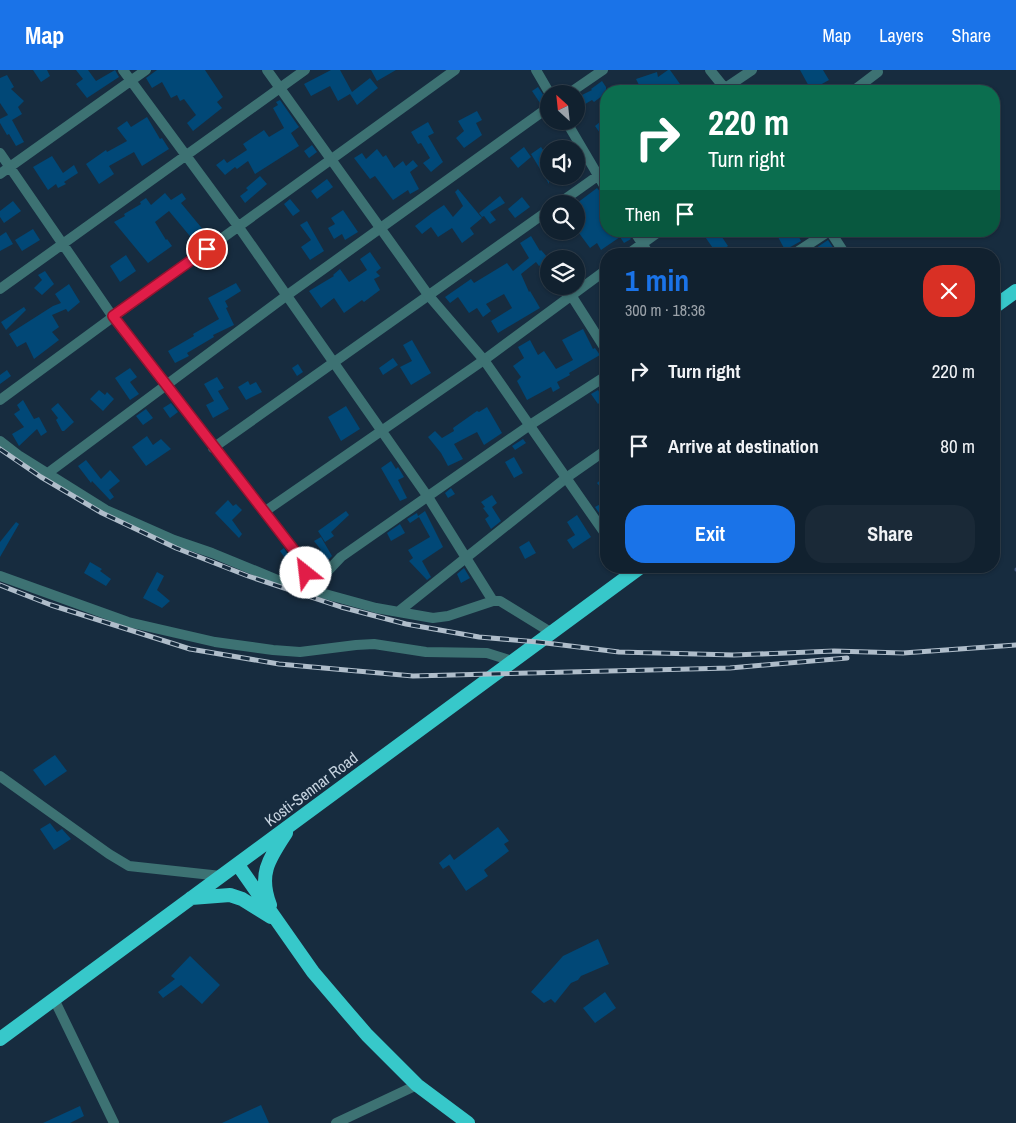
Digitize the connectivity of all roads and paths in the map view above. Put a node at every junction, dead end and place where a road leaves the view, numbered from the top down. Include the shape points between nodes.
1 (123, 70) edge
2 (146, 70) edge
3 (267, 70) edge
4 (305, 70) edge
5 (454, 70) edge
6 (536, 70) edge
7 (603, 70) edge
8 (710, 70) edge
9 (752, 70) edge
10 (878, 72) dead end
11 (130, 81) junction
12 (545, 85) edge
13 (581, 85) edge
14 (721, 85) edge
15 (732, 85) edge
16 (861, 85) edge
17 (279, 88) junction
18 (540, 113) edge
19 (572, 130) edge
20 (0, 152) edge
21 (186, 155) junction
22 (330, 159) junction
23 (10, 167) junction
24 (600, 170) edge
25 (0, 174) edge
26 (600, 174) edge
27 (571, 195) edge
28 (540, 216) edge
29 (238, 226) junction
30 (380, 229) junction
31 (638, 237) edge
32 (652, 237) edge
33 (820, 237) edge
34 (833, 237) edge
35 (63, 242) junction
36 (642, 244) junction
37 (636, 248) edge
38 (645, 248) edge
39 (803, 248) edge
40 (841, 248) edge
41 (600, 274) edge
42 (585, 285) edge
43 (0, 289) edge
44 (1016, 291) edge
45 (571, 295) joint
46 (286, 296) junction
47 (429, 296) junction
48 (1000, 303) edge
49 (113, 316) junction
50 (600, 341) edge
51 (484, 360) junction
52 (332, 362) junction
53 (600, 380) edge
54 (165, 386) junction
55 (0, 400) edge
56 (530, 425) junction
57 (381, 431) junction
58 (0, 441) edge
59 (214, 448) junction
60 (600, 454) edge
61 (48, 473) junction
62 (566, 478) junction
63 (428, 497) junction
64 (264, 512) junction
65 (600, 526) edge
66 (465, 558) junction
67 (628, 573) edge
68 (0, 576) edge
69 (313, 590) junction
70 (493, 601) junction
71 (398, 612) junction
72 (552, 633) junction
73 (512, 661) junction
74 (0, 776) edge
75 (290, 825) junction
76 (238, 865) junction
77 (221, 876) junction
78 (189, 899) junction
79 (276, 920) junction
80 (54, 998) junction
81 (1, 1037) edge
82 (417, 1084) junction
83 (114, 1123) edge
84 (336, 1123) edge
85 (468, 1123) edge

1 - 11 street
2 - 11 street
3 - 17 street
4 - 17 street
5 - 22 street
6 - 12 street
7 - 13 street
8 - 14 street
9 - 15 street
10 - 16 street
11 - 21 street
11 - 23 street
17 - 21 street
17 - 22 street
18 - 30 street
19 - 24 street
20 - 23 street
21 - 29 street
21 - 35 street
22 - 29 street
22 - 30 street
23 - 25 street
23 - 35 street
26 - 27 street
28 - 47 street
29 - 46 street
29 - 49 street
30 - 46 street
30 - 47 street
31 - 36 street
32 - 36 street
33 - 39 street
34 - 40 street
35 - 43 street
35 - 49 street
36 - 37 street
36 - 38 street
41 - 42 street
44 - 48 highway
45 - 50 street
45 - 51 street
46 - 52 street
46 - 54 street
47 - 51 street
47 - 52 street
49 - 54 street
49 - 55 street
51 - 56 street
51 - 57 street
52 - 57 street
52 - 59 street
53 - 56 street
54 - 59 street
54 - 61 street
56 - 62 street
56 - 63 street
57 - 63 street
57 - 64 street
58 - 61 street
59 - 64 street
60 - 62 street
61 - 69 street via 134,524 285,583
62 - 65 street
62 - 66 street
63 - 66 street
63 - 69 street via 341,557
64 - 69 street via 300,560
66 - 70 street
66 - 71 street
67 - 72 highway, Kosti-Sennar Road
68 - 73 street via 128,622 215,642 300,652 374,644 426,652 487,654
69 - 71 street
70 - 71 street via 433,618
70 - 72 street via 505,603
72 - 73 highway, Kosti-Sennar Road
73 - 75 highway, Kosti-Sennar Road
74 - 77 street via 129,866
75 - 76 highway, Kosti-Sennar Road
75 - 79 highway via 267,864 265,877 265,890
76 - 77 highway, Kosti-Sennar Road
76 - 79 highway
77 - 78 highway, Kosti-Sennar Road
78 - 79 highway via 230,895
78 - 80 highway, Kosti-Sennar Road
79 - 82 highway via 312,972 348,1014
80 - 81 highway, Kosti-Sennar Road
80 - 83 street
82 - 84 street
82 - 85 highway

